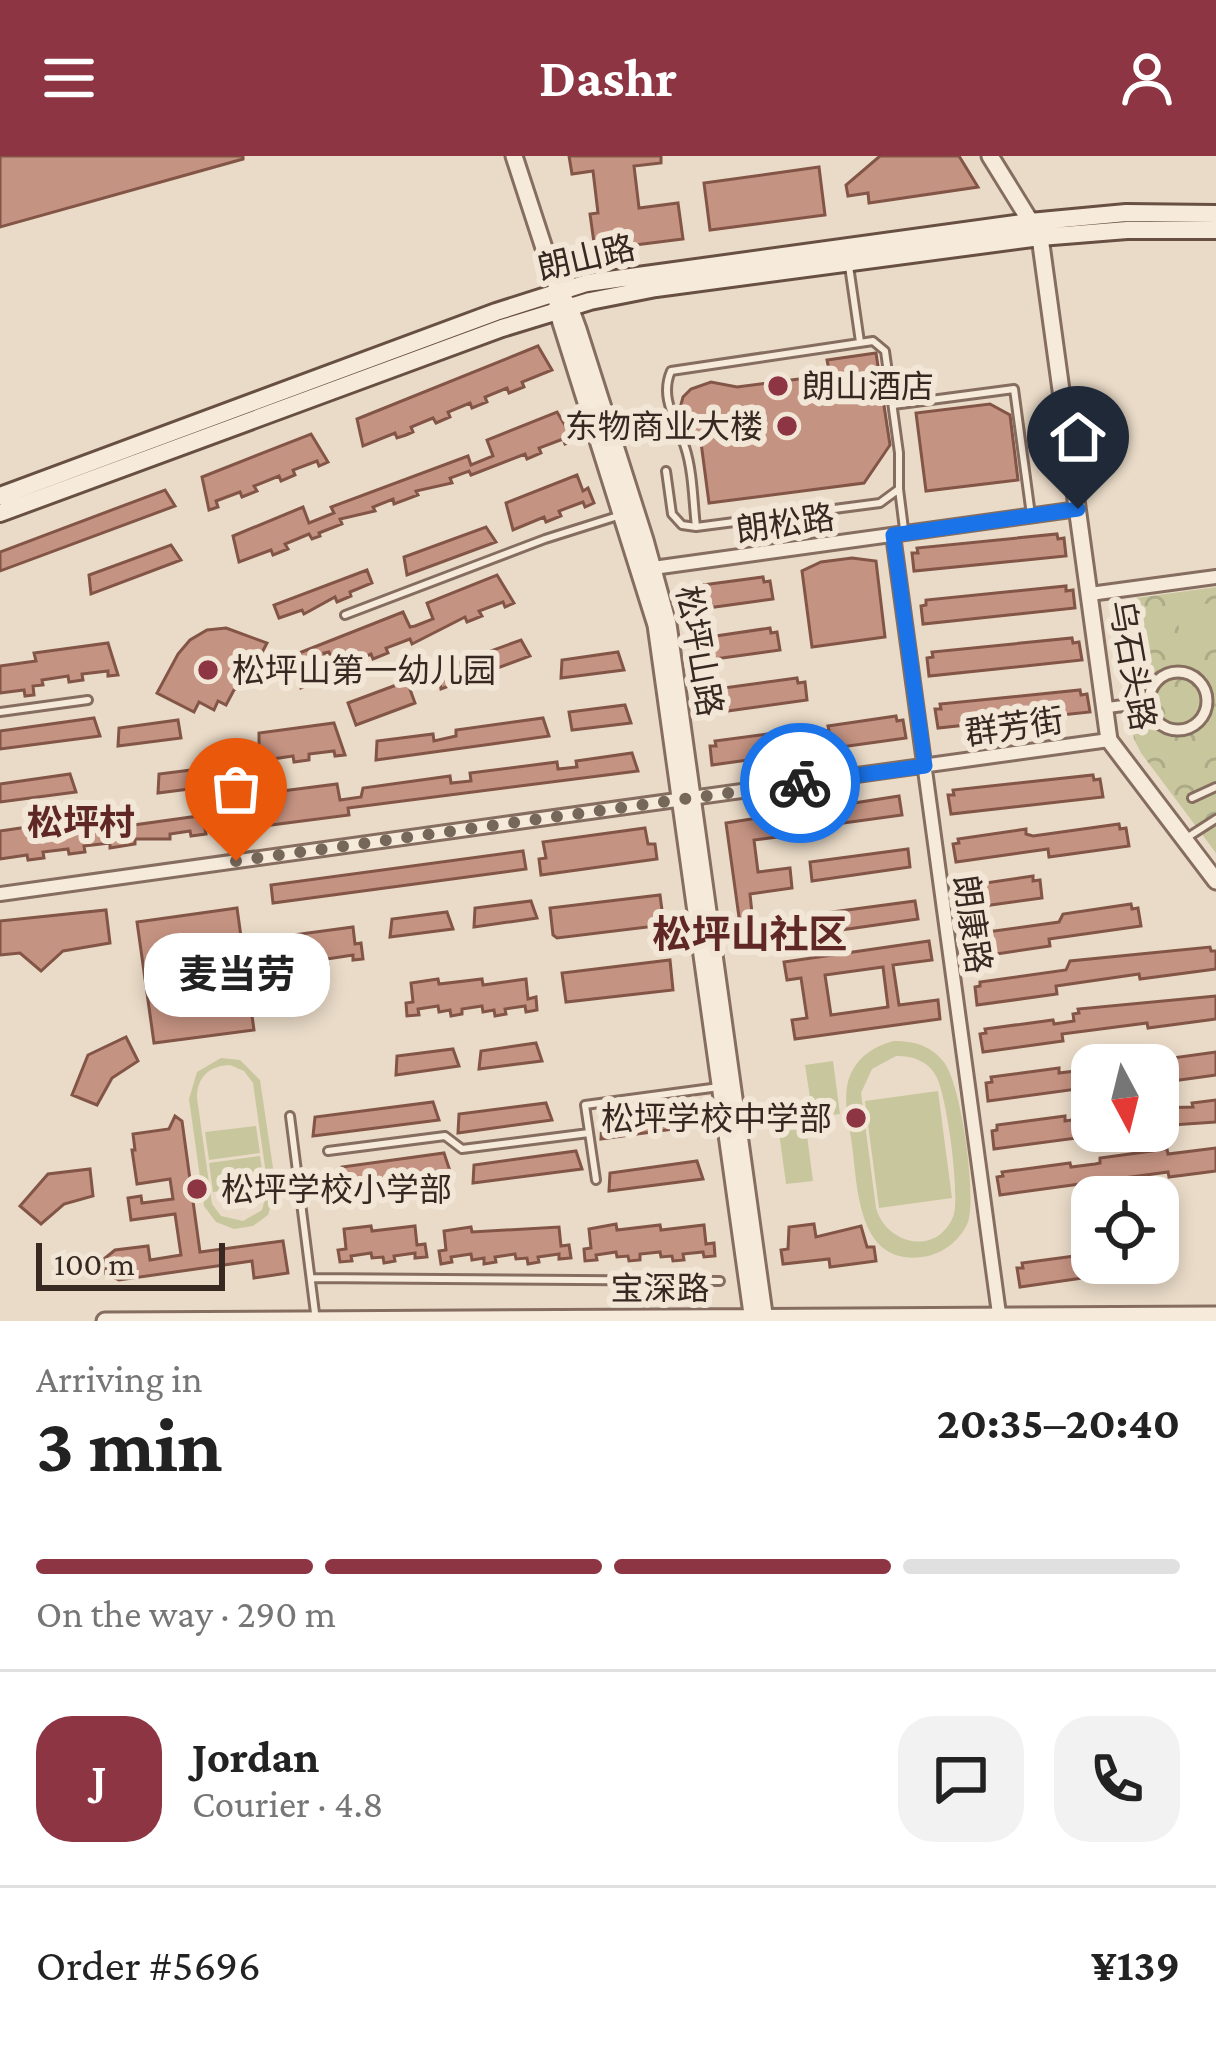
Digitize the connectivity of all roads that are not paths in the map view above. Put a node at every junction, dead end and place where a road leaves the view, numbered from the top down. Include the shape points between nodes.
1 (514, 156) edge
2 (990, 156) edge
3 (1216, 214) edge
4 (1035, 229) junction
5 (1216, 230) edge
6 (849, 262) junction
7 (562, 303) junction
8 (860, 343) junction
9 (892, 405) junction
10 (666, 471) dead end
11 (899, 488) junction
12 (0, 496) edge
13 (1078, 509) junction
14 (630, 512) junction
15 (0, 514) edge
16 (1031, 515) junction
17 (696, 527) junction
18 (899, 534) junction
19 (648, 569) junction
20 (1216, 577) edge
21 (1090, 594) junction
22 (345, 616) dead end
23 (1212, 694) edge
24 (88, 700) dead end
25 (1150, 702) junction
26 (1104, 708) junction
27 (0, 712) edge
28 (1108, 740) junction
29 (925, 766) junction
30 (1216, 788) edge
31 (687, 798) junction
32 (1192, 798) dead end
33 (1216, 819) edge
34 (1185, 839) junction
35 (1216, 881) edge
36 (0, 894) edge
37 (728, 1086) junction
38 (290, 1116) dead end
39 (589, 1132) junction
40 (328, 1151) dead end
41 (596, 1180) dead end
42 (311, 1278) junction
43 (720, 1281) dead end
44 (1216, 1315) edge
45 (1000, 1318) edge
46 (759, 1319) edge
47 (316, 1320) edge
48 (488, 1320) edge
49 (105, 1321) edge

1 - 7 street, 松坪山路
2 - 4 street, 乌石头路
3 - 4 main road, 朗山路 via 1126,213
4 - 5 main road, 朗山路
4 - 6 main road, 朗山路
4 - 7 main road, 朗山路 via 653,272
4 - 13 street, 乌石头路
6 - 7 main road, 朗山路
6 - 8 lane
7 - 12 main road, 朗山路
7 - 14 street, 松坪山路
7 - 15 main road, 朗山路
8 - 9 lane via 885,351
8 - 17 lane via 671,371 670,415 686,451
9 - 11 lane
9 - 16 lane via 1014,389
10 - 17 lane via 672,514
11 - 17 lane via 880,503
11 - 18 lane
13 - 16 street, 朗松路
13 - 21 street, 乌石头路
14 - 19 street, 松坪山路
14 - 22 lane
16 - 18 street, 朗松路
18 - 19 street, 朗松路
18 - 29 street, 朗康路
19 - 31 street, 松坪山路
20 - 21 street
21 - 26 street, 乌石头路
23 - 25 street via 1178,672 1159,679
23 - 25 street via 1205,713 1184,730 1158,722
24 - 27 lane
25 - 26 street
26 - 28 street, 乌石头路
28 - 29 street, 群芳街
28 - 34 street, 乌石头路
29 - 31 street, 群芳街
29 - 45 street, 朗康路
30 - 32 lane
31 - 36 street, 群芳街
31 - 37 street, 松坪山路
33 - 34 lane
34 - 35 street, 乌石头路
37 - 39 lane via 585,1105
37 - 46 street, 松坪山路
38 - 42 lane
39 - 40 lane via 462,1149 445,1136
39 - 41 lane
42 - 43 lane
42 - 47 lane
44 - 45 street, 宝深路
45 - 46 street, 宝深路
46 - 48 street, 宝深路
47 - 48 street, 宝深路
47 - 49 street, 宝深路

